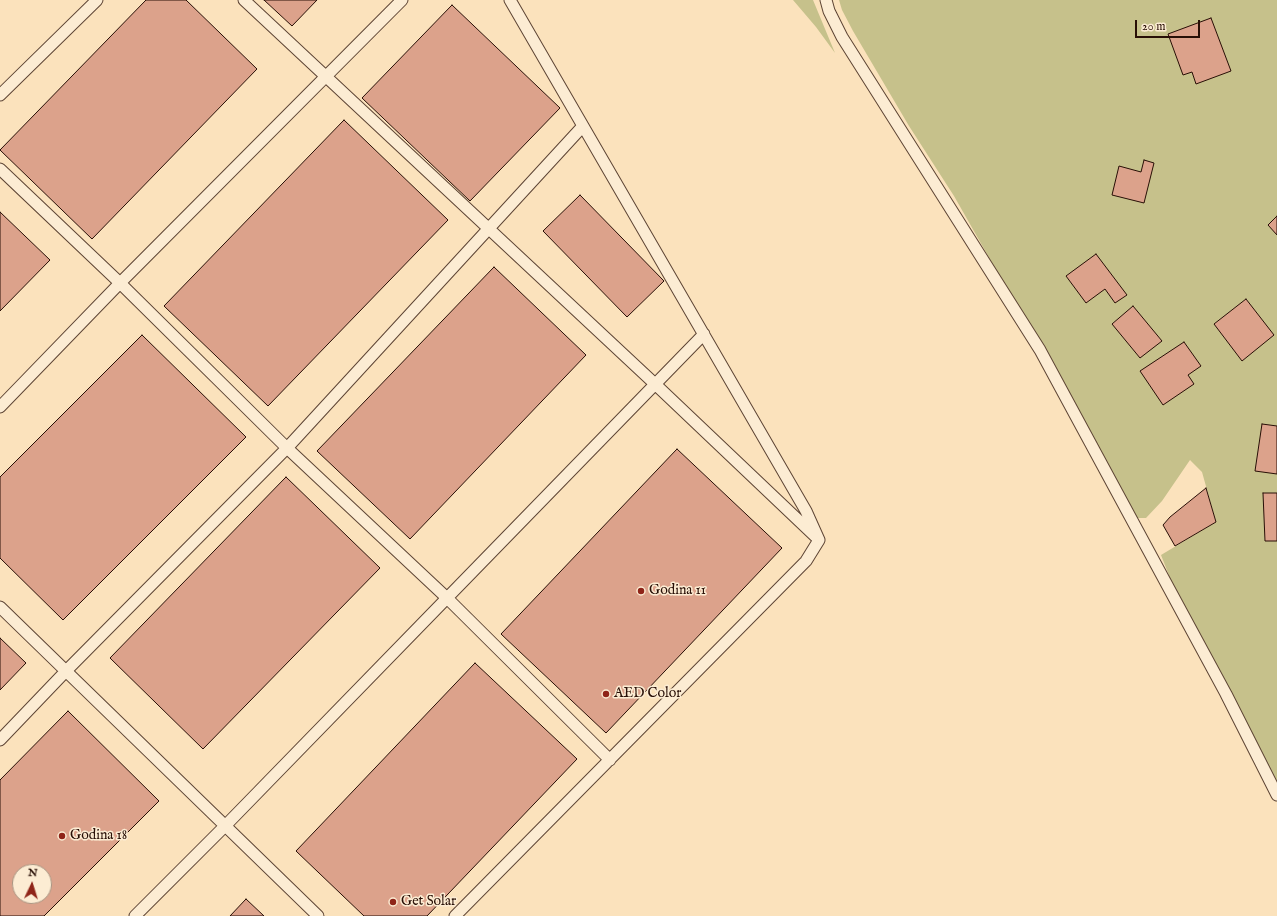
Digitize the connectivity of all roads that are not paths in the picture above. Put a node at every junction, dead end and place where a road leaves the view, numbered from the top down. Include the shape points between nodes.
1 (97, 0) edge
2 (244, 0) edge
3 (402, 0) edge
4 (510, 0) edge
5 (826, 0) edge
6 (326, 76) junction
7 (0, 95) edge
8 (583, 126) junction
9 (0, 168) edge
10 (488, 229) junction
11 (120, 283) junction
12 (704, 334) junction
13 (655, 384) junction
14 (0, 407) edge
15 (287, 448) junction
16 (819, 540) junction
17 (447, 598) junction
18 (0, 607) edge
19 (66, 671) junction
20 (0, 740) edge
21 (610, 760) junction
22 (1277, 794) edge
23 (226, 825) junction
24 (135, 916) edge
25 (318, 916) edge
26 (455, 916) edge

1 - 7 lane
2 - 6 lane
3 - 6 lane
4 - 8 lane
5 - 22 lane via 842,37 1040,350 1226,694
6 - 10 lane
6 - 11 lane
8 - 10 lane
8 - 12 lane
9 - 11 lane
10 - 13 lane
10 - 15 lane
11 - 14 lane
11 - 15 lane
12 - 13 lane
12 - 16 lane via 806,511
13 - 16 lane
13 - 17 lane
15 - 17 lane
15 - 19 lane
16 - 21 lane via 806,561
17 - 21 lane
17 - 23 lane
18 - 19 lane
19 - 20 lane
19 - 23 lane
21 - 26 lane
23 - 24 lane
23 - 25 lane

